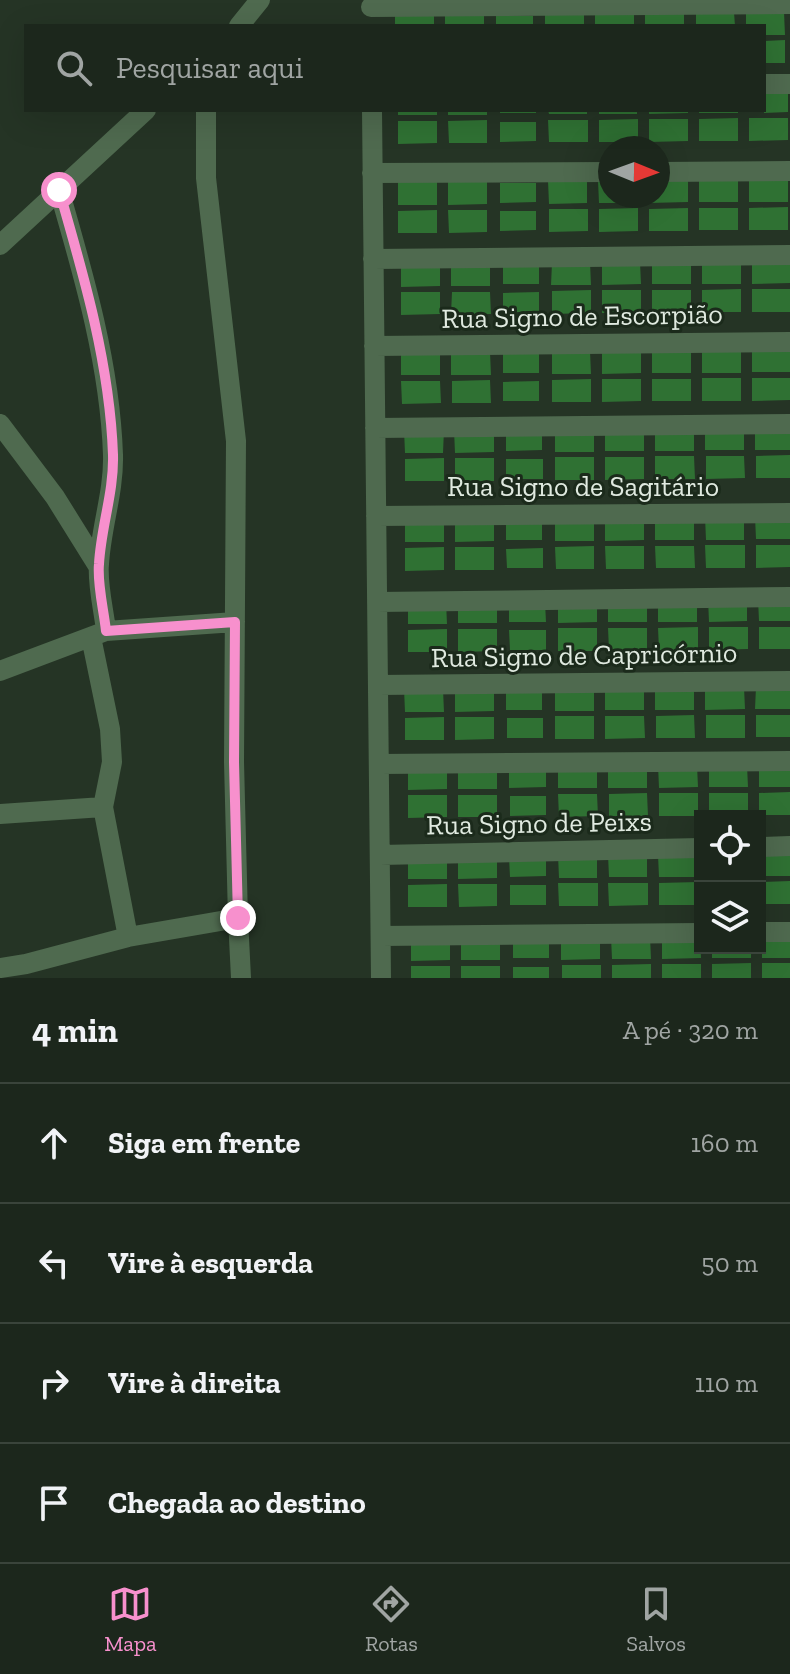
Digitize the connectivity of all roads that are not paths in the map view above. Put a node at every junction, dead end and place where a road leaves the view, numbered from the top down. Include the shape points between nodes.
1 (260, 0) edge
2 (790, 4) edge
3 (371, 11) edge
4 (241, 24) edge
5 (766, 84) edge
6 (790, 84) edge
7 (144, 112) edge
8 (206, 112) edge
9 (372, 112) edge
10 (790, 171) edge
11 (598, 172) edge
12 (670, 172) edge
13 (372, 173) junction
14 (59, 190) junction
15 (0, 245) edge
16 (790, 255) edge
17 (373, 259) junction
18 (790, 342) edge
19 (374, 346) junction
20 (0, 424) edge
21 (790, 424) edge
22 (375, 428) junction
23 (790, 513) edge
24 (376, 516) junction
25 (98, 566) junction
26 (790, 597) edge
27 (377, 602) junction
28 (235, 622) junction
29 (99, 634) junction
30 (0, 671) edge
31 (790, 681) edge
32 (378, 685) junction
33 (790, 761) edge
34 (379, 764) junction
35 (103, 807) junction
36 (0, 814) edge
37 (790, 846) edge
38 (766, 847) edge
39 (694, 848) edge
40 (380, 855) junction
41 (238, 918) junction
42 (766, 932) edge
43 (790, 932) edge
44 (694, 933) edge
45 (381, 936) junction
46 (128, 937) junction
47 (0, 968) edge
48 (27, 971) edge
49 (241, 978) edge
50 (381, 978) edge

1 - 4 street
2 - 3 street
5 - 6 street
7 - 14 street
8 - 28 street via 206,178 236,441
9 - 13 street
10 - 12 street
11 - 13 street
13 - 17 street
14 - 15 street
14 - 25 street via 86,284 107,389 113,456
16 - 17 street
17 - 19 street
18 - 19 street, Rua Signo de Escorpião
19 - 22 street
20 - 25 street
21 - 22 street
22 - 24 street
23 - 24 street, Rua Signo de Sagitário
24 - 27 street
25 - 29 street
26 - 27 street
27 - 32 street
28 - 29 street
28 - 41 street
29 - 30 street
29 - 35 street via 112,762
31 - 32 street, Rua Signo de Capricórnio
32 - 34 street
33 - 34 street
34 - 40 street
35 - 36 street
35 - 46 street
37 - 38 street
39 - 40 street, Rua Signo de Peixs
40 - 45 street
41 - 46 street
41 - 49 street
42 - 43 street
44 - 45 street
45 - 50 street
46 - 48 street
47 - 48 street

